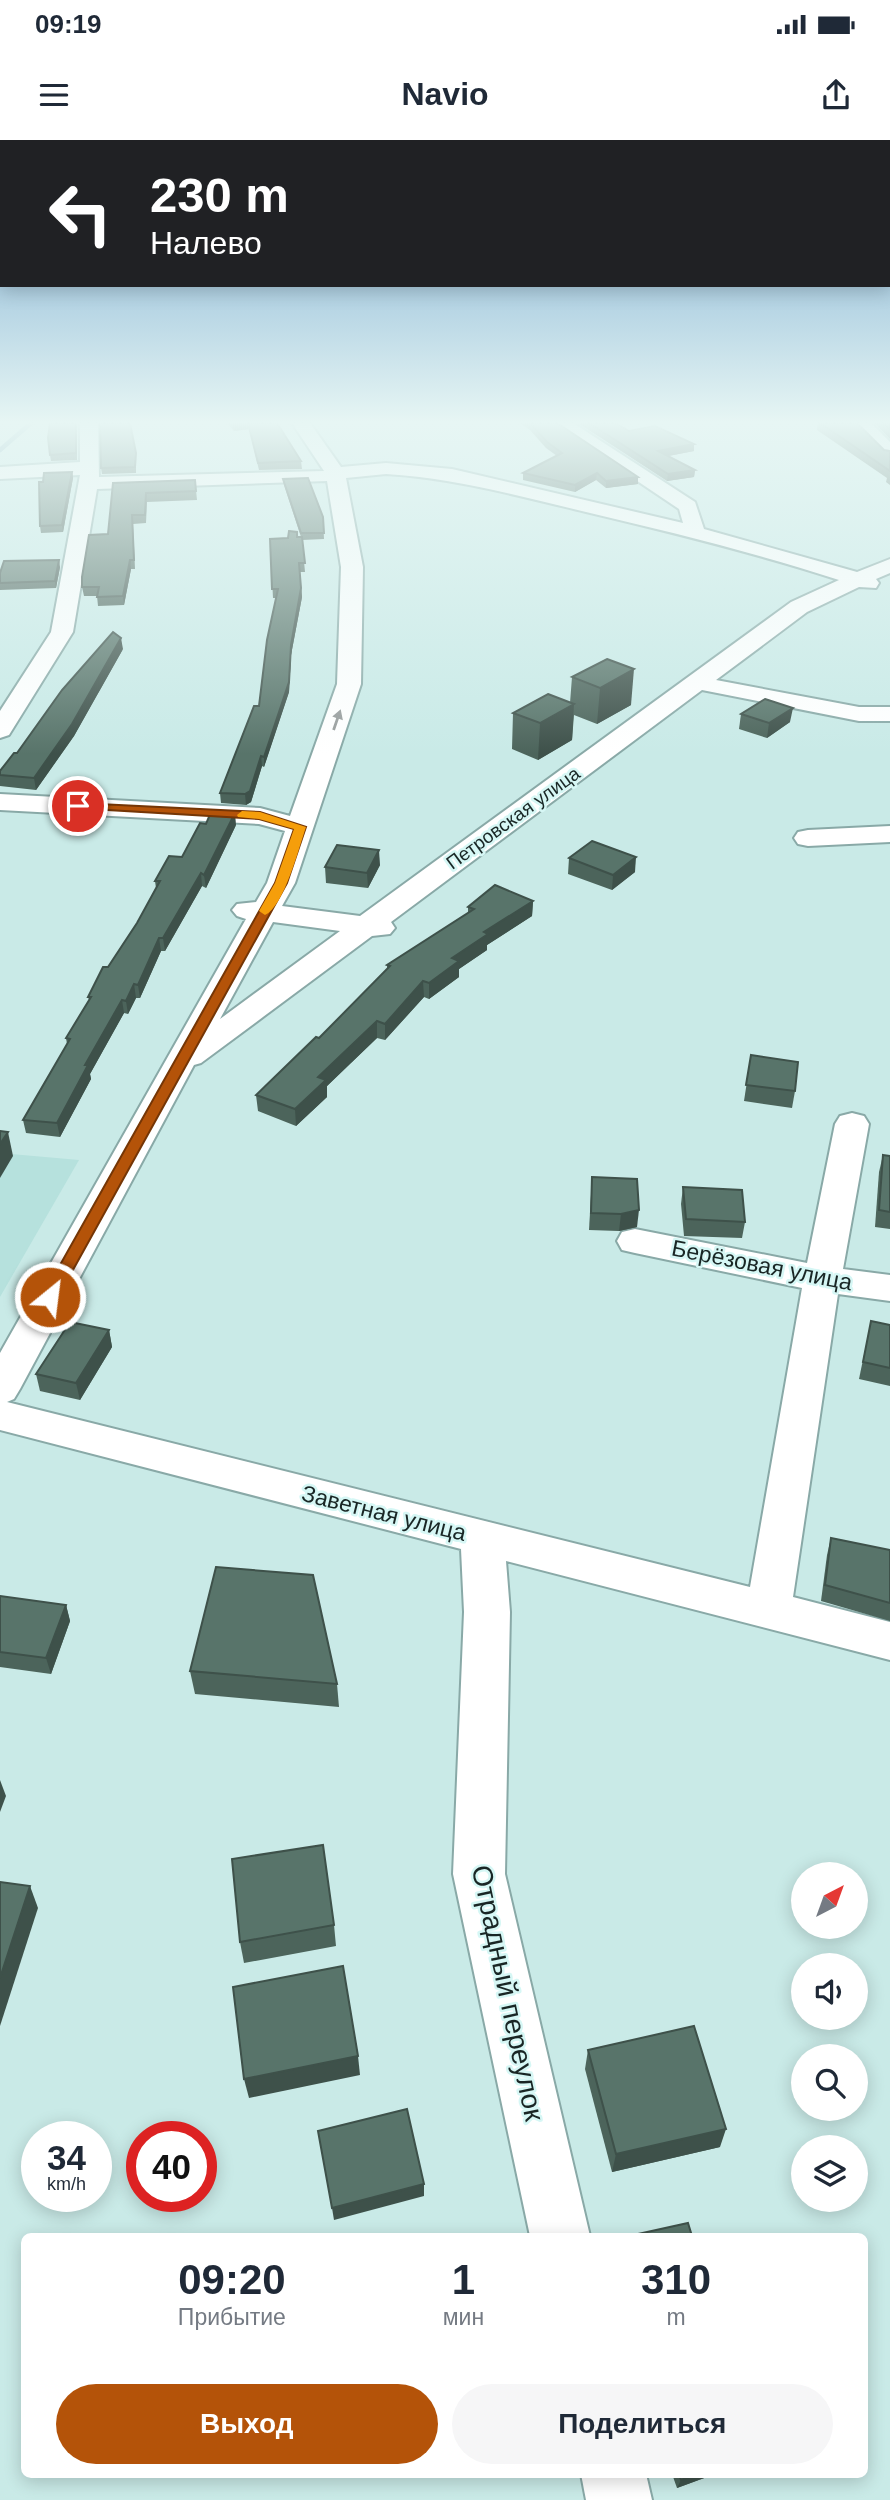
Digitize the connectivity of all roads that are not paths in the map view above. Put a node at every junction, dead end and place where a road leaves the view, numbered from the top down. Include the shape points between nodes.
1 (79, 533) edge
2 (343, 533) edge
3 (699, 533) edge
4 (890, 565) edge
5 (876, 581) edge
6 (712, 686) junction
7 (890, 714) edge
8 (0, 730) edge
9 (0, 802) edge
10 (292, 825) junction
11 (890, 834) edge
12 (808, 838) dead end
13 (256, 911) junction
14 (362, 919) junction
15 (162, 1080) junction
16 (852, 1124) dead end
17 (635, 1241) dead end
18 (822, 1279) junction
19 (890, 1288) edge
20 (0, 1347) edge
21 (0, 1389) edge
22 (0, 1415) edge
23 (482, 1538) junction
24 (768, 1611) junction
25 (890, 1642) edge
26 (559, 2233) edge
27 (614, 2478) edge
28 (619, 2500) edge

1 - 8 street via 62,632
2 - 10 street via 352,567 349,684
3 - 5 street
4 - 5 street, Петровская улица
5 - 6 street via 814,611
5 - 14 street, Петровская улица via 799,607
6 - 7 street via 859,714
6 - 14 street
9 - 10 street via 260,816
10 - 13 street via 281,883
11 - 12 street
13 - 14 street
13 - 15 street
13 - 15 street
14 - 15 street
15 - 20 street
15 - 21 street
16 - 18 street
17 - 18 street, Берёзовая улица
18 - 19 street, Берёзовая улица
18 - 24 street
22 - 23 street, Заветная улица
23 - 24 street, Заветная улица
23 - 26 street, Отрадный переулок via 487,1612 479,1874
24 - 25 street, Заветная улица
27 - 28 street

